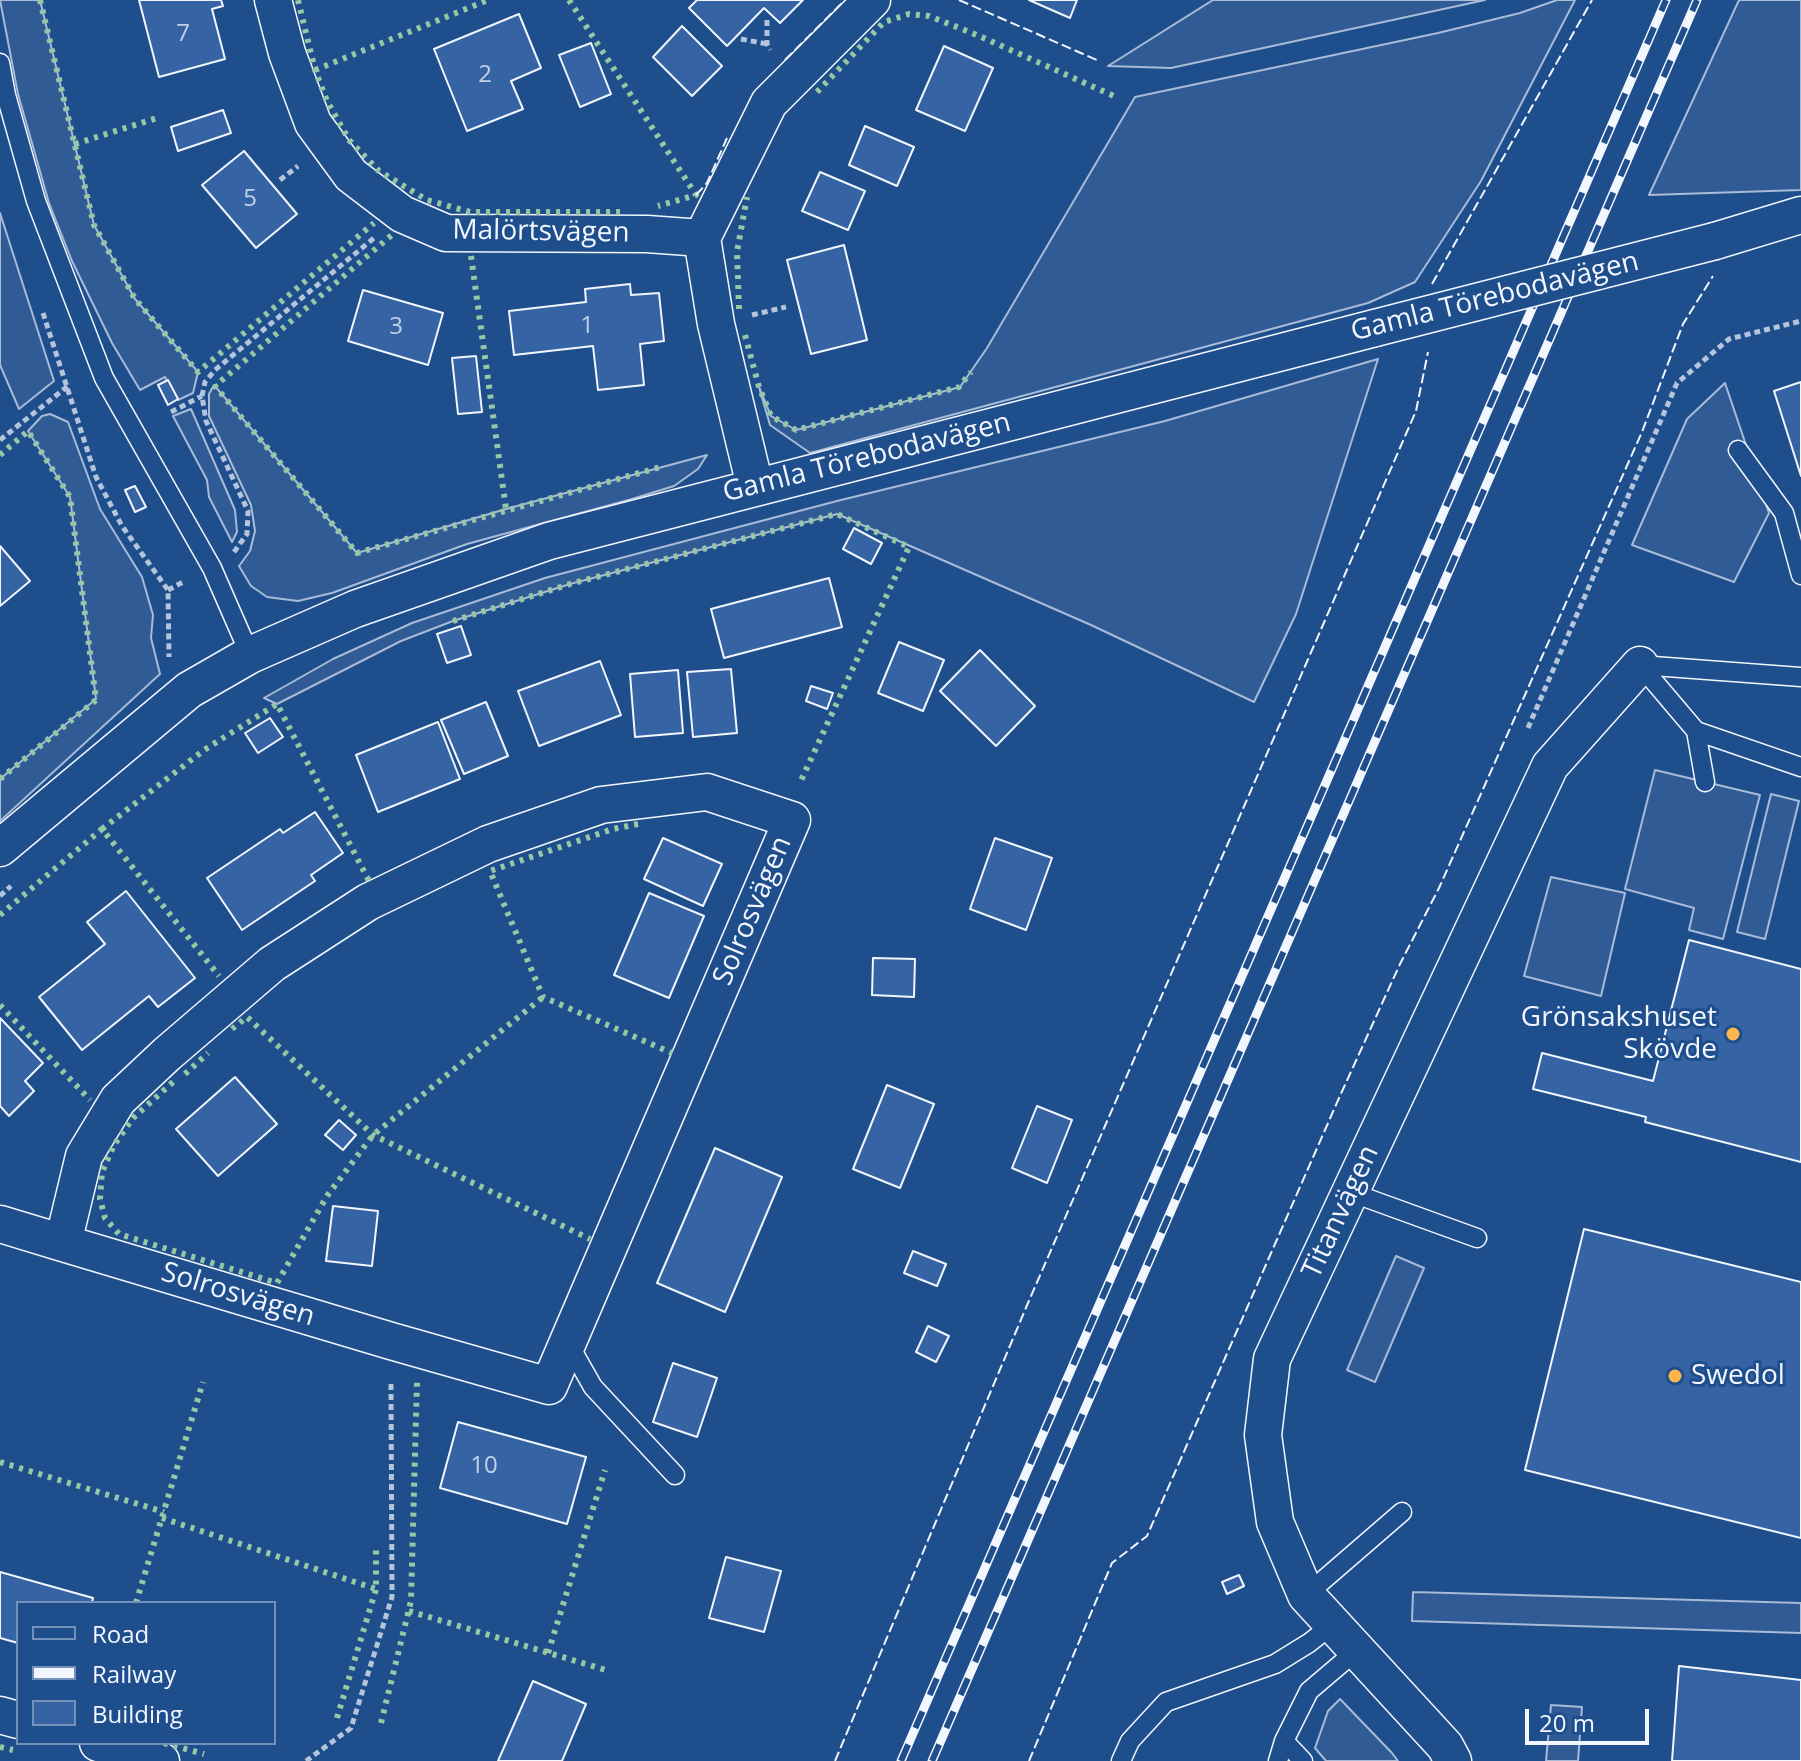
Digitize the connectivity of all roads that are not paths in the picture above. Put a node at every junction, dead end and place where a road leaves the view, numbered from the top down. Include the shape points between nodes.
1 (273, 0) edge
2 (872, 0) edge
3 (0, 63) edge
4 (1801, 215) edge
5 (702, 238) junction
6 (1738, 450) dead end
7 (755, 486) junction
8 (1801, 575) edge
9 (250, 655) junction
10 (1640, 665) junction
11 (1801, 677) edge
12 (1696, 731) junction
13 (1801, 767) edge
14 (1705, 782) dead end
15 (0, 848) edge
16 (1350, 1192) junction
17 (0, 1224) edge
18 (1477, 1238) dead end
19 (63, 1243) junction
20 (568, 1343) junction
21 (675, 1475) dead end
22 (1402, 1512) dead end
23 (1306, 1595) junction
24 (1332, 1625) junction
25 (1356, 1651) junction
26 (1284, 1741) junction
27 (105, 1745) edge
28 (161, 1761) edge
29 (1121, 1761) edge
30 (1278, 1761) edge
31 (1303, 1761) edge
32 (1453, 1761) edge

1 - 5 street, Malörtsvägen via 313,123 351,175 402,214 446,233
2 - 5 street via 769,103
3 - 9 lane via 36,201 104,378 212,568
4 - 7 street, Gamla Törebodavägen, bridge
5 - 7 street via 716,324
6 - 8 lane via 1784,513
7 - 9 street, Gamla Törebodavägen via 549,541 355,609
9 - 15 street, Gamla Törebodavägen via 189,690
10 - 11 lane
10 - 12 lane
10 - 16 street, Titanvägen via 1550,766
12 - 13 lane
12 - 14 lane
16 - 18 lane
16 - 23 street, Titanvägen via 1272,1359 1263,1435 1275,1522
17 - 19 street, Solrosvägen
19 - 20 street, Solrosvägen via 549,1386
19 - 20 street, Solrosvägen via 84,1156 118,1100 272,964 368,902 488,844 601,805 707,792 792,820
20 - 21 lane via 593,1387
22 - 23 lane
23 - 24 street, Titanvägen
24 - 25 street, Titanvägen
24 - 29 lane via 1275,1664 1166,1702 1130,1741
25 - 26 lane via 1309,1691
25 - 32 street, Titanvägen
26 - 30 lane
26 - 31 lane
27 - 28 street

